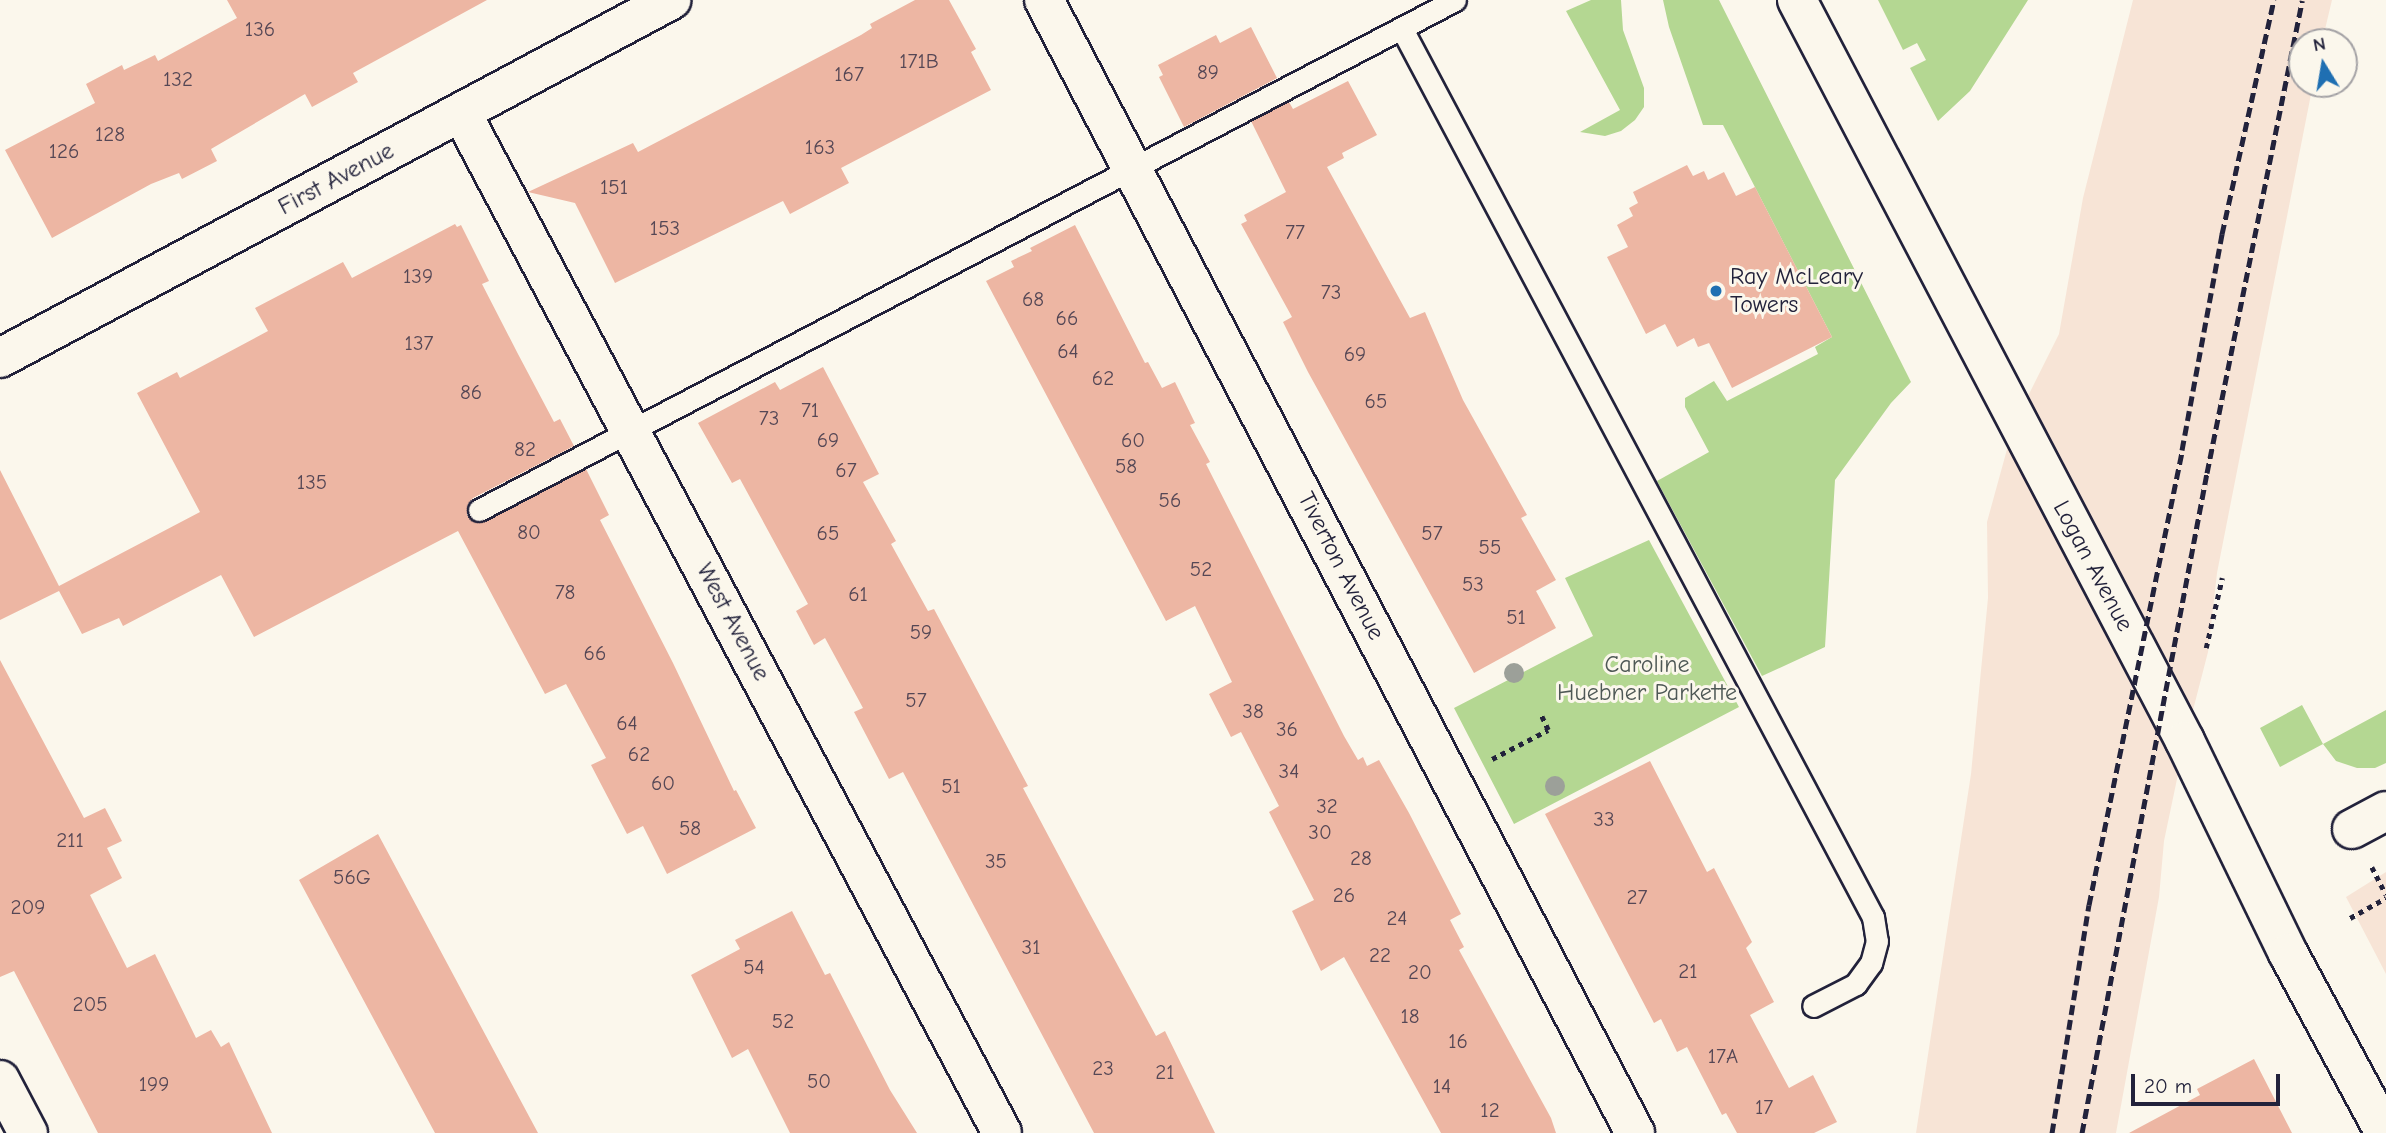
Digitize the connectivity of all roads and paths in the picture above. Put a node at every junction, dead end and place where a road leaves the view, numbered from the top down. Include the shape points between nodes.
1 (671, 0) edge
2 (1044, 0) edge
3 (1455, 0) edge
4 (1797, 0) edge
5 (1402, 29) junction
6 (461, 112) junction
7 (1135, 169) junction
8 (0, 358) edge
9 (632, 429) junction
10 (480, 510) dead end
11 (2222, 578) dead end
12 (2206, 648) dead end
13 (1541, 715) dead end
14 (1490, 760) dead end
15 (2386, 811) edge
16 (2352, 829) dead end
17 (2386, 898) edge
18 (2350, 918) dead end
19 (1813, 1006) dead end
20 (0, 1080) edge
21 (28, 1133) edge
22 (1002, 1133) edge
23 (1636, 1133) edge
24 (2385, 1133) edge

1 - 6 street, First Avenue
2 - 7 street, Tiverton Avenue
3 - 5 lane
4 - 24 street, Logan Avenue
5 - 7 lane
5 - 19 lane via 1873,917 1877,941 1871,963 1856,984
6 - 8 street, First Avenue
6 - 9 street, West Avenue
7 - 9 lane
7 - 23 street, Tiverton Avenue
9 - 10 lane
9 - 22 street, West Avenue
11 - 12 path
13 - 14 path via 1548,730
15 - 16 street
17 - 18 path
20 - 21 street

